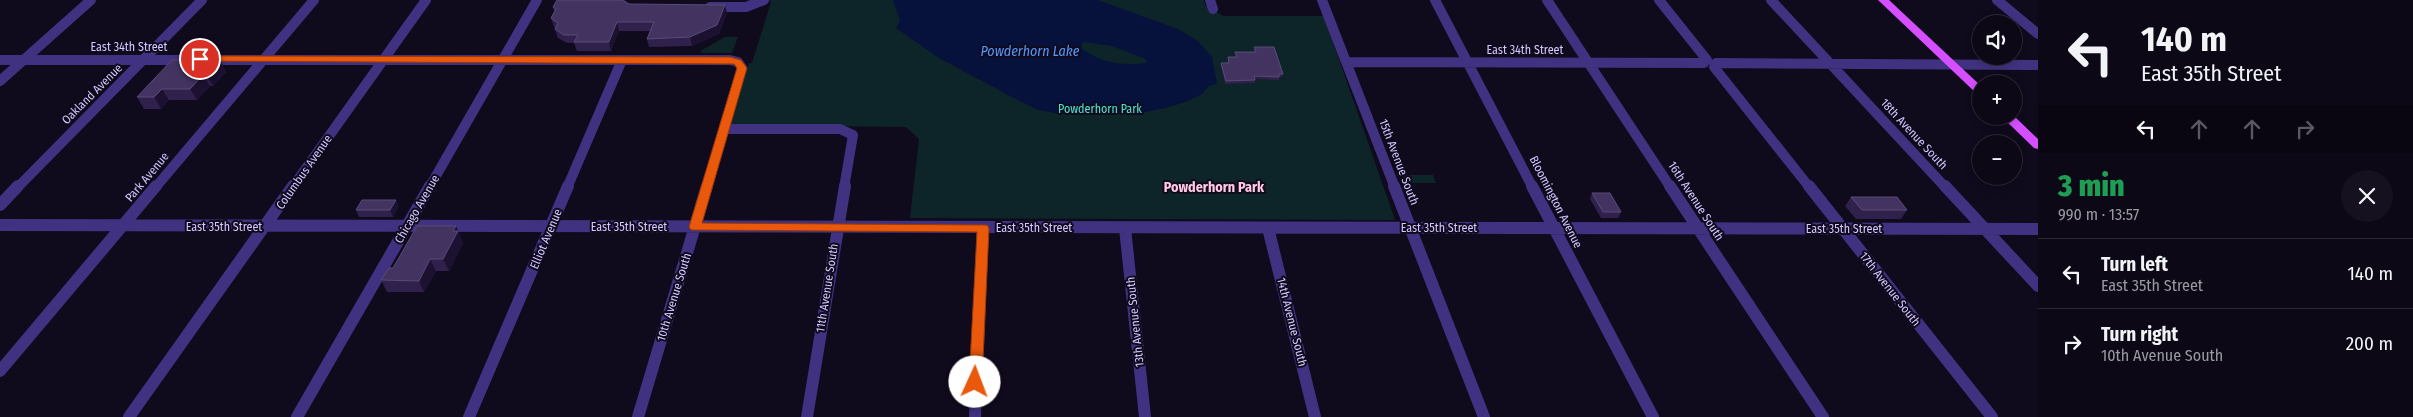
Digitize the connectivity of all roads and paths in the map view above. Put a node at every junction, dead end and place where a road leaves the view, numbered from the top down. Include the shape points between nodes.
1 (91, 0) edge
2 (202, 0) edge
3 (314, 0) edge
4 (426, 0) edge
5 (537, 0) edge
6 (1322, 0) edge
7 (1435, 0) edge
8 (1547, 0) edge
9 (1659, 0) edge
10 (1770, 0) edge
11 (1883, 0) edge
12 (1997, 0) edge
13 (761, 2) edge
14 (703, 7) edge
15 (2038, 34) edge
16 (143, 59) junction
17 (0, 60) edge
18 (24, 60) junction
19 (503, 60) junction
20 (622, 60) junction
21 (262, 61) junction
22 (382, 61) junction
23 (738, 62) joint
24 (1346, 62) junction
25 (1468, 63) junction
26 (1589, 63) junction
27 (1710, 63) junction
28 (1830, 64) junction
29 (1952, 64) junction
30 (2038, 64) edge
31 (0, 81) edge
32 (1972, 83) edge
33 (2017, 125) edge
34 (724, 129) junction
35 (787, 129) joint
36 (848, 132) joint
37 (2038, 145) edge
38 (0, 205) edge
39 (0, 225) edge
40 (124, 226) junction
41 (407, 226) junction
42 (551, 226) junction
43 (265, 227) junction
44 (695, 227) junction
45 (837, 228) junction
46 (983, 228) junction
47 (1126, 228) junction
48 (1268, 228) junction
49 (1411, 228) junction
50 (1698, 228) junction
51 (1555, 229) junction
52 (1842, 229) junction
53 (1985, 229) junction
54 (2038, 229) edge
55 (2038, 286) edge
56 (0, 370) edge
57 (129, 417) edge
58 (297, 417) edge
59 (469, 417) edge
60 (638, 417) edge
61 (807, 417) edge
62 (974, 417) edge
63 (1146, 417) edge
64 (1315, 417) edge
65 (1484, 417) edge
66 (1653, 417) edge
67 (1823, 417) edge
68 (1992, 417) edge

1 - 18 street
2 - 16 street, Oakland Avenue
3 - 21 street, Park Avenue
4 - 22 street, Columbus Avenue
5 - 19 street, Chicago Avenue
6 - 24 street, 15th Avenue South
7 - 25 street, Bloomington Avenue
8 - 26 street, 16th Avenue South
9 - 27 street, 17th Avenue South
10 - 28 street, 18th Avenue South
11 - 29 main road
12 - 15 street
13 - 14 street
16 - 18 street, East 34th Street
16 - 21 street, East 34th Street
16 - 38 street, Oakland Avenue
17 - 18 street, East 34th Street
18 - 31 street
19 - 20 street, East 34th Street
19 - 22 street, East 34th Street
19 - 41 street, Chicago Avenue
20 - 23 street, East 34th Street
20 - 42 street, Elliot Avenue
21 - 22 street, East 34th Street
21 - 40 street, Park Avenue
22 - 43 street, Columbus Avenue
23 - 34 street, 10th Avenue South via 742,68
24 - 25 street, East 34th Street
24 - 49 street, 15th Avenue South
25 - 26 street, East 34th Street
25 - 51 street, Bloomington Avenue
26 - 27 street, East 34th Street
26 - 50 street, 16th Avenue South
27 - 28 street, East 34th Street
27 - 52 street, 17th Avenue South
28 - 29 street, East 34th Street
28 - 53 street, 18th Avenue South
29 - 30 street, East 34th Street
29 - 32 main road
33 - 37 main road
34 - 35 street
34 - 44 street, 10th Avenue South
35 - 36 street via 840,129
36 - 45 street, 11th Avenue South via 853,135
39 - 40 street, East 35th Street
40 - 43 street, East 35th Street
40 - 56 street, Park Avenue
41 - 42 street, East 35th Street
41 - 43 street, East 35th Street
41 - 58 street, Chicago Avenue
42 - 44 street, East 35th Street
42 - 59 street, Elliot Avenue
43 - 57 street, Columbus Avenue
44 - 45 street, East 35th Street
44 - 60 street, 10th Avenue South
45 - 46 street, East 35th Street
45 - 61 street, 11th Avenue South
46 - 47 street, East 35th Street
46 - 62 street
47 - 48 street, East 35th Street
47 - 63 street, 13th Avenue South
48 - 49 street, East 35th Street
48 - 64 street, 14th Avenue South
49 - 51 street, East 35th Street
49 - 65 street, 15th Avenue South
50 - 51 street, East 35th Street
50 - 52 street, East 35th Street
50 - 67 street, 16th Avenue South
51 - 66 street, Bloomington Avenue
52 - 53 street, East 35th Street
52 - 68 street, 17th Avenue South
53 - 54 street, East 35th Street
53 - 55 street, 18th Avenue South

